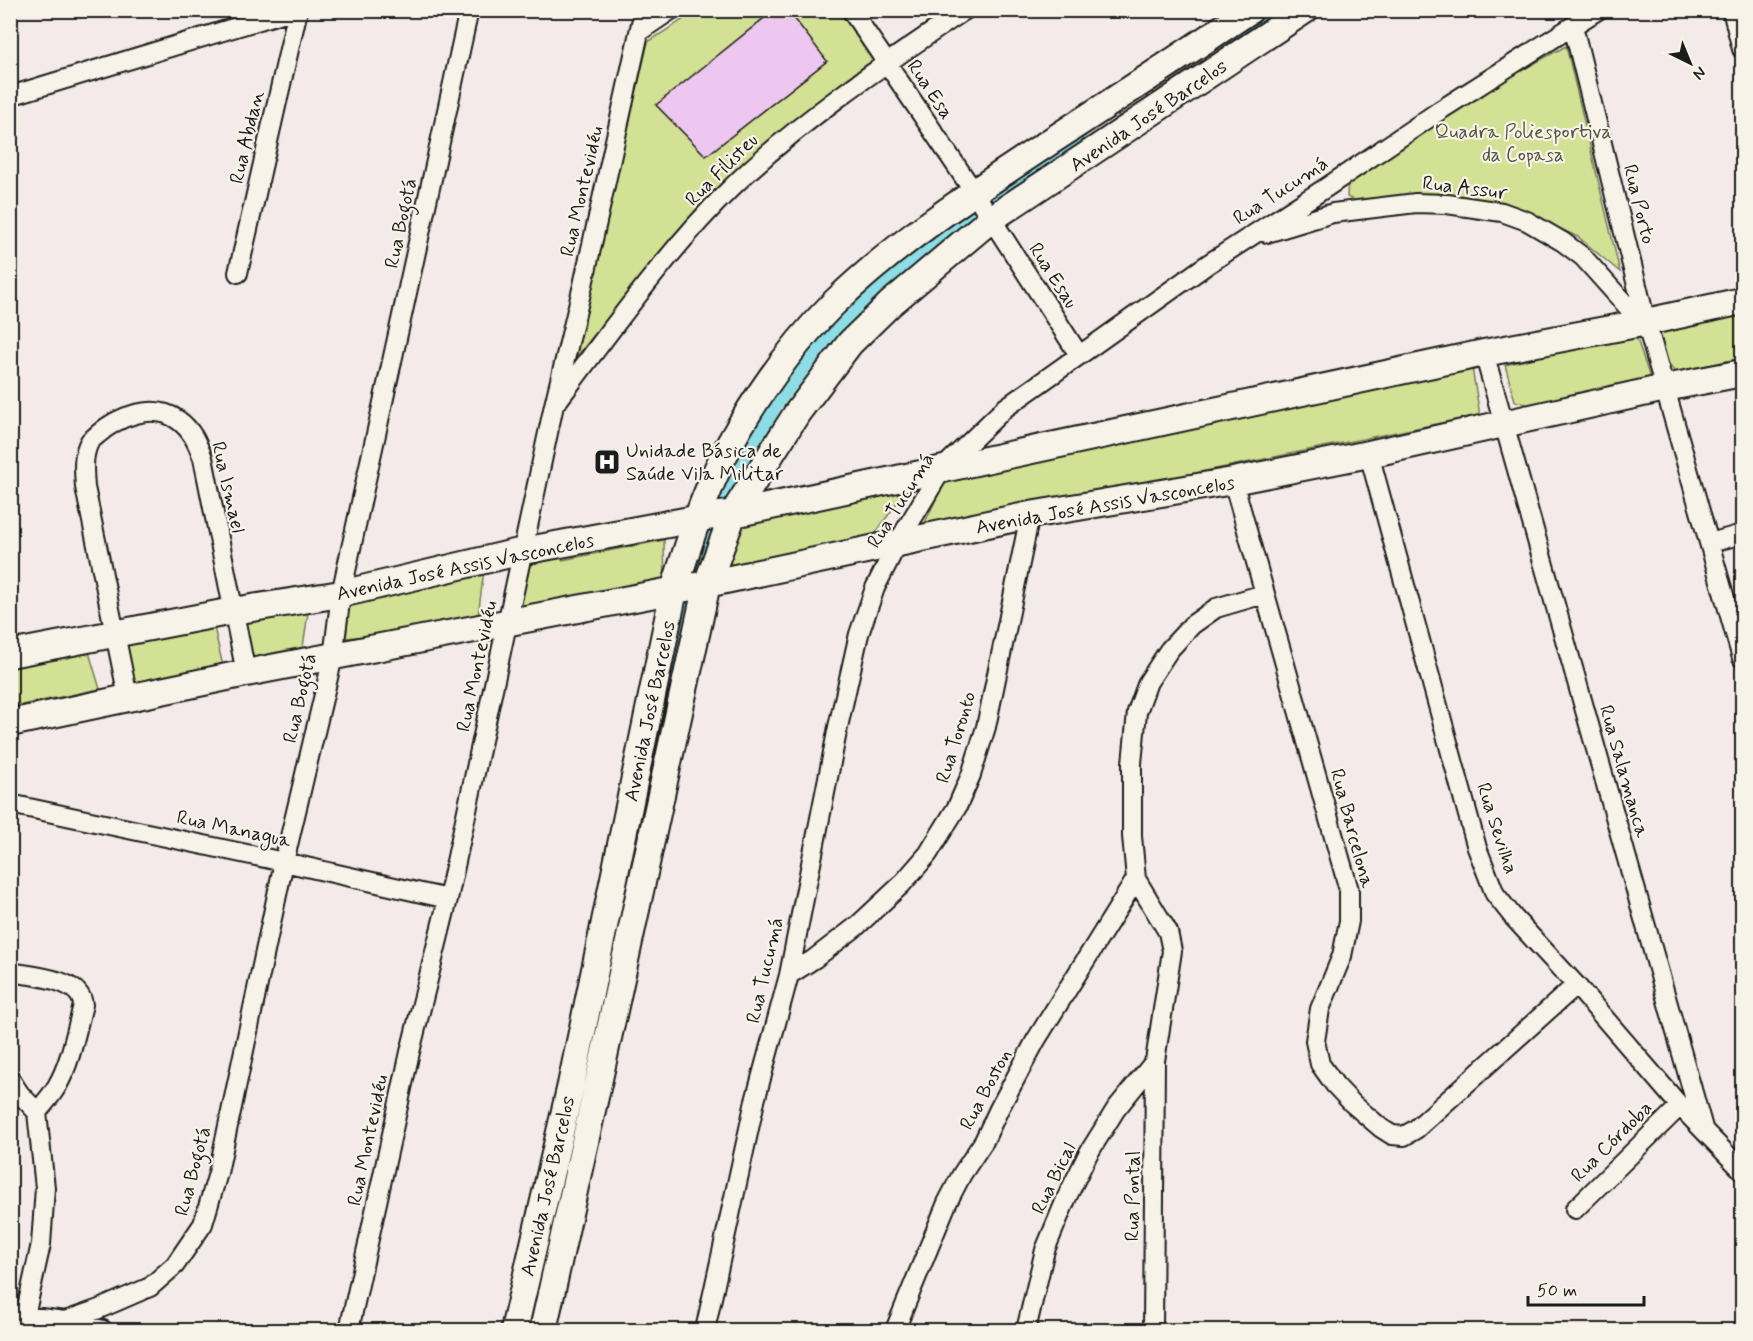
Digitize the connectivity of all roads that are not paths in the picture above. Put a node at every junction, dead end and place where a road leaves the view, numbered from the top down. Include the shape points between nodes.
1 (292, 10) edge
2 (298, 10) edge
3 (469, 10) edge
4 (644, 10) edge
5 (671, 10) edge
6 (851, 10) edge
7 (965, 10) edge
8 (1250, 10) edge
9 (1305, 10) edge
10 (1598, 10) edge
11 (1732, 10) edge
12 (1573, 26) junction
13 (640, 31) junction
14 (1743, 49) edge
15 (887, 62) junction
16 (10, 96) edge
17 (1327, 187) junction
18 (983, 206) junction
19 (1333, 213) junction
20 (1246, 239) junction
21 (238, 273) dead end
22 (1743, 302) edge
23 (1644, 323) junction
24 (1484, 353) junction
25 (1079, 355) junction
26 (1743, 373) edge
27 (1665, 388) junction
28 (554, 405) junction
29 (1503, 424) junction
30 (1369, 454) junction
31 (942, 470) junction
32 (1233, 481) junction
33 (1030, 515) junction
34 (714, 516) junction
35 (1743, 534) edge
36 (1710, 543) junction
37 (897, 544) junction
38 (523, 551) junction
39 (692, 587) junction
40 (341, 594) junction
41 (1264, 594) junction
42 (232, 611) junction
43 (508, 623) junction
44 (115, 633) junction
45 (10, 654) edge
46 (333, 657) junction
47 (1743, 658) edge
48 (246, 673) junction
49 (128, 697) junction
50 (10, 723) edge
51 (10, 804) edge
52 (284, 862) junction
53 (1136, 879) junction
54 (448, 899) junction
55 (10, 972) edge
56 (789, 975) junction
57 (1576, 985) junction
58 (1155, 1061) junction
59 (10, 1079) edge
60 (1680, 1106) junction
61 (37, 1112) junction
62 (1703, 1129) junction
63 (1743, 1170) edge
64 (1575, 1209) dead end
65 (18, 1314) edge
66 (65, 1321) junction
67 (103, 1330) edge
68 (349, 1330) edge
69 (514, 1330) edge
70 (543, 1330) edge
71 (705, 1330) edge
72 (895, 1330) edge
73 (1026, 1330) edge
74 (1153, 1330) edge

1 - 16 street
2 - 21 street, Rua Abdan
3 - 40 street, Rua Bogotá
4 - 13 street, Rua Montevidéu
5 - 13 street
6 - 15 street, Rua Esa
7 - 15 street, Rua Filisteu
8 - 18 street, Avenida José Barcelos
9 - 18 street, Avenida José Barcelos
10 - 12 street, Rua Tucumá
11 - 14 street
12 - 17 street, Rua Tucumá
12 - 23 street, Rua Porto
13 - 28 street, Rua Montevidéu
15 - 18 street, Rua Esa
15 - 28 street, Rua Filisteu via 778,144 728,191 675,250
17 - 19 street
17 - 20 street, Rua Tucumá
18 - 25 street, Rua Esau
18 - 34 street, Avenida José Barcelos via 850,343
18 - 34 street, Avenida José Barcelos via 909,238 832,305 740,425 720,463
19 - 20 street, Rua Assur
19 - 23 street, Rua Assur via 1416,203 1502,212 1527,221 1576,252
20 - 25 street, Rua Tucumá
22 - 23 street, Avenida José Assis Vasconcelos
23 - 24 street, Avenida José Assis Vasconcelos
23 - 27 street, Rua Porto
24 - 29 street
24 - 31 street, Avenida José Assis Vasconcelos
25 - 31 street, Rua Tucumá via 1005,408
26 - 27 street, Avenida José Assis Vasconcelos
27 - 29 street, Avenida José Assis Vasconcelos
27 - 36 street
28 - 38 street, Rua Montevidéu
29 - 30 street, Avenida José Assis Vasconcelos
29 - 62 street, Rua Salamanca
30 - 32 street, Avenida José Assis Vasconcelos
30 - 57 street, Rua Sevilha via 1477,848 1495,894
31 - 34 street, Avenida José Assis Vasconcelos
31 - 37 street, Rua Tucumá
32 - 33 street, Avenida José Assis Vasconcelos
32 - 41 street, Rua Barcelona
33 - 37 street, Avenida José Assis Vasconcelos
33 - 56 street, Rua Toronto via 986,727 957,807 928,854 901,885 857,926
34 - 38 street, Avenida José Assis Vasconcelos
34 - 39 street, Avenida José Barcelos
34 - 39 street, Avenida José Barcelos
35 - 36 street
36 - 47 street
37 - 39 street, Avenida José Assis Vasconcelos
37 - 56 street, Rua Tucumá via 875,588 859,634
38 - 40 street, Avenida José Assis Vasconcelos
38 - 43 street, Rua Montevidéu
39 - 43 street, Avenida José Assis Vasconcelos
39 - 69 street, Avenida José Barcelos
39 - 70 street, Avenida José Barcelos via 606,1050
40 - 42 street, Avenida José Assis Vasconcelos
40 - 46 street, Rua Bogotá
41 - 53 street via 1216,608 1192,625 1148,682 1137,711 1132,763
41 - 57 street, Rua Barcelona via 1349,890 1349,921 1342,956 1320,1009 1315,1041 1320,1064 1335,1085 1381,1128 1404,1136
42 - 44 street, Avenida José Assis Vasconcelos
42 - 44 street, Rua Ismael via 203,458 194,435 177,419 156,412 128,415 90,441 83,465
42 - 48 street
43 - 46 street, Avenida José Assis Vasconcelos
43 - 54 street, Rua Montevidéu
44 - 45 street, Avenida José Assis Vasconcelos
44 - 49 street
46 - 48 street, Avenida José Assis Vasconcelos
46 - 52 street, Rua Bogotá
48 - 49 street, Avenida José Assis Vasconcelos
49 - 50 street, Avenida José Assis Vasconcelos
51 - 52 street, Rua Managua
52 - 54 street, Rua Managua
52 - 66 street, Rua Bogotá via 218,1173 203,1224 176,1265 150,1287
53 - 58 street via 1168,932 1172,951
53 - 72 street, Rua Boston via 1036,1040 984,1141 962,1174
54 - 68 street, Rua Montevidéu
55 - 61 street via 55,980 72,987 82,999 64,1071
56 - 71 street, Rua Tucumá via 754,1101
57 - 60 street, Rua Sevilha
58 - 73 street, Rua Bical via 1116,1109 1066,1197 1045,1250
58 - 74 street, Rua Pontal
59 - 61 street
60 - 62 street, Rua Sevilha
60 - 64 street, Rua Córdoba
61 - 65 street via 45,1188 41,1244
62 - 63 street, Rua Sevilha
65 - 66 street
66 - 67 street

